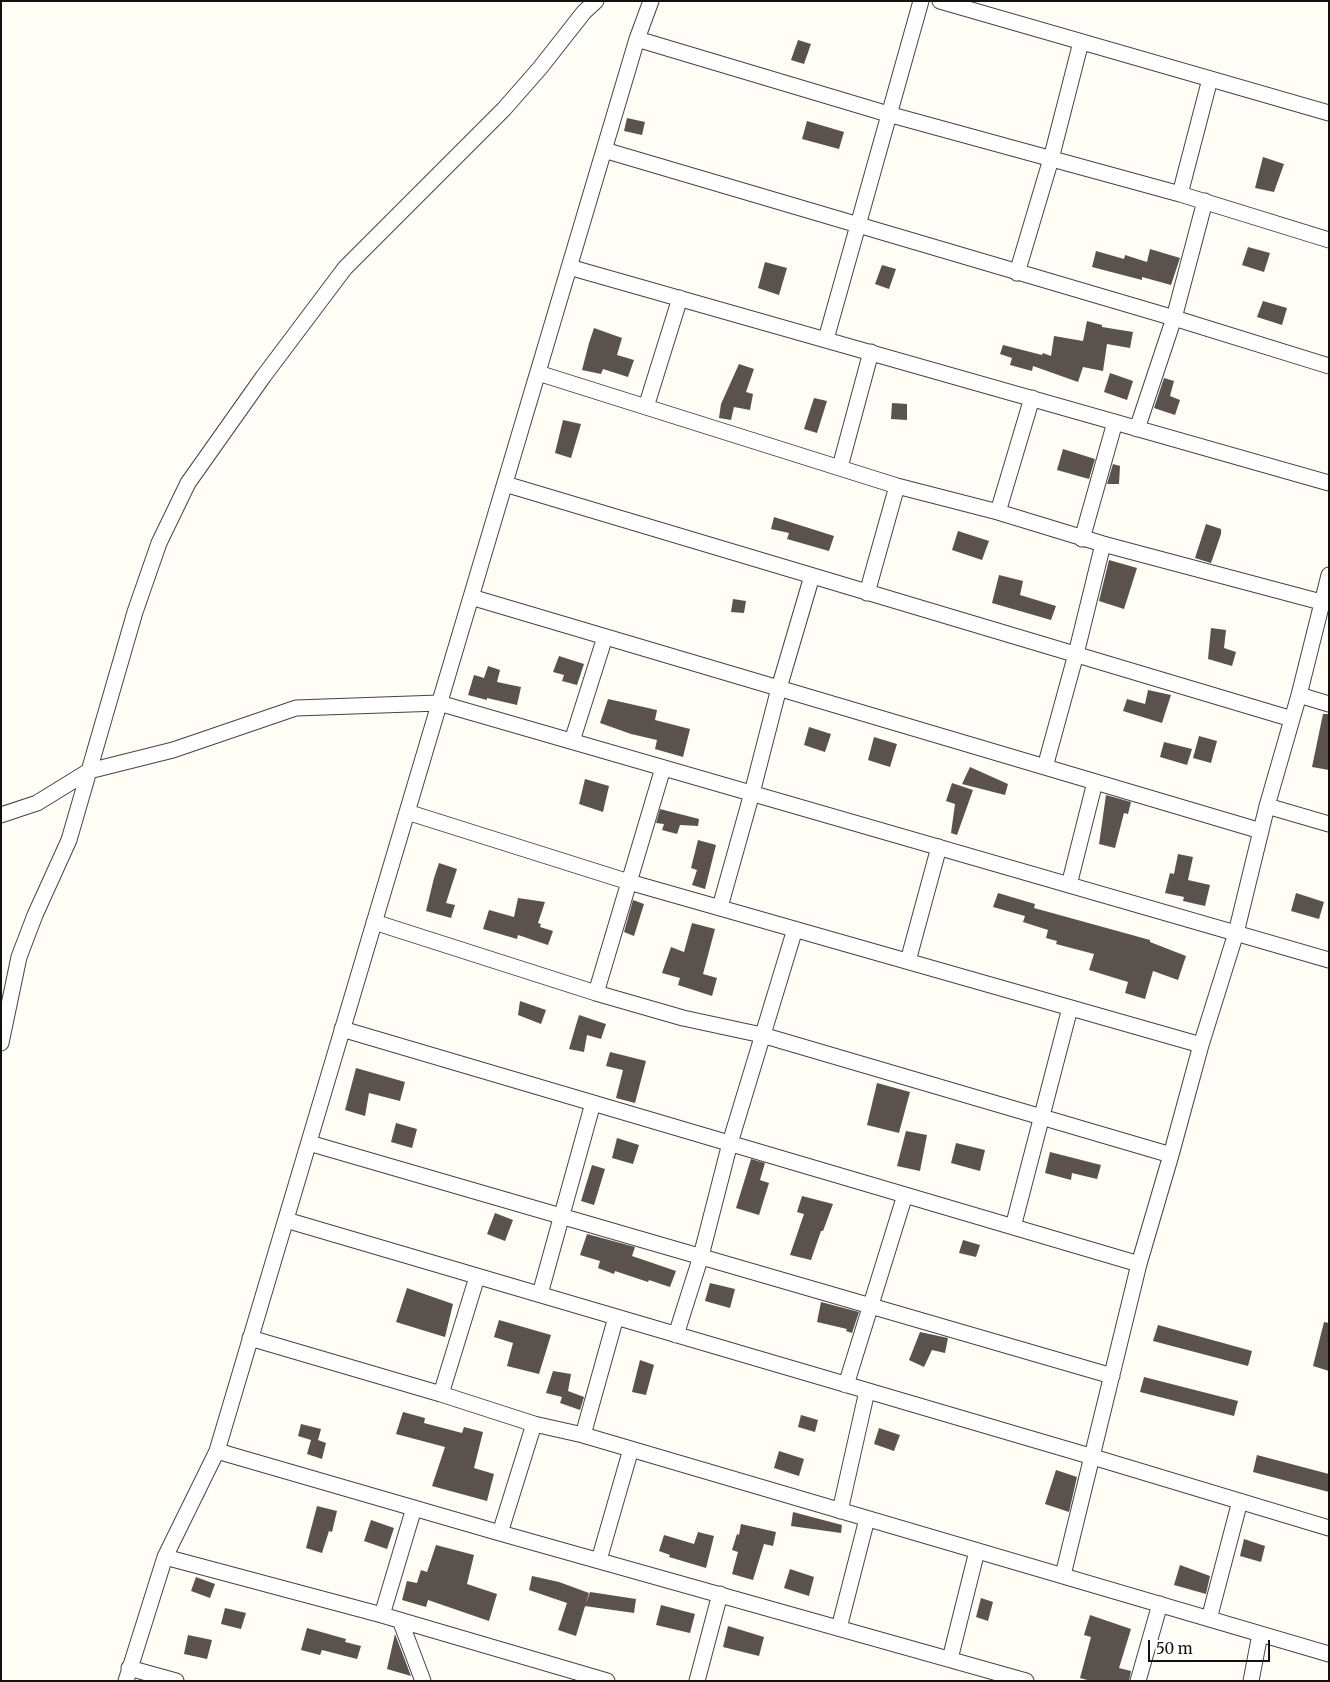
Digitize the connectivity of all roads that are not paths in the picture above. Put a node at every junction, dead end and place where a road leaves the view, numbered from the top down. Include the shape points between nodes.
1 (596, 1) edge
2 (651, 1) edge
3 (921, 1) edge
4 (940, 1) edge
5 (637, 39) junction
6 (1080, 42) junction
7 (1210, 79) junction
8 (1329, 113) edge
9 (888, 114) junction
10 (604, 150) junction
11 (1051, 159) junction
12 (1180, 194) junction
13 (1205, 201) junction
14 (857, 226) junction
15 (1329, 240) edge
16 (569, 267) junction
17 (1017, 273) junction
18 (680, 298) junction
19 (1174, 318) junction
20 (826, 339) junction
21 (871, 352) junction
22 (1329, 366) edge
23 (538, 373) junction
24 (1032, 398) junction
25 (646, 407) junction
26 (1115, 422) junction
27 (1137, 428) junction
28 (840, 467) junction
29 (1329, 483) edge
30 (505, 484) junction
31 (897, 486) junction
32 (998, 512) junction
33 (1082, 538) junction
34 (1103, 544) junction
35 (1329, 574) edge
36 (812, 576) junction
37 (867, 593) junction
38 (471, 597) junction
39 (1325, 602) edge
40 (605, 637) junction
41 (1076, 654) junction
42 (779, 688) junction
43 (1299, 695) junction
44 (439, 703) junction
45 (1329, 704) edge
46 (1292, 719) junction
47 (572, 741) junction
48 (1045, 767) junction
49 (663, 768) junction
50 (89, 770) junction
51 (1095, 782) junction
52 (752, 794) junction
53 (1267, 806) junction
54 (407, 812) junction
55 (1, 815) edge
56 (1329, 824) edge
57 (1261, 831) junction
58 (939, 847) junction
59 (630, 882) junction
60 (1069, 886) junction
61 (720, 907) junction
62 (374, 922) junction
63 (795, 929) junction
64 (1236, 933) junction
65 (1329, 960) edge
66 (908, 961) junction
67 (596, 993) junction
68 (1070, 1008) junction
69 (342, 1028) junction
70 (762, 1035) junction
71 (1, 1043) edge
72 (1200, 1045) junction
73 (593, 1103) junction
74 (1042, 1118) junction
75 (308, 1143) junction
76 (730, 1143) junction
77 (1171, 1155) junction
78 (904, 1195) junction
79 (561, 1216) junction
80 (286, 1220) junction
81 (1013, 1227) junction
82 (701, 1256) junction
83 (1139, 1264) junction
84 (477, 1277) junction
85 (540, 1294) junction
86 (870, 1307) junction
87 (616, 1317) junction
88 (676, 1334) junction
89 (250, 1338) junction
90 (1112, 1376) junction
91 (846, 1385) junction
92 (866, 1391) junction
93 (441, 1394) junction
94 (534, 1424) junction
95 (583, 1435) junction
96 (630, 1449) junction
97 (217, 1451) junction
98 (1093, 1457) junction
99 (1240, 1501) junction
100 (414, 1508) junction
101 (840, 1511) junction
102 (867, 1519) junction
103 (1329, 1528) edge
104 (500, 1533) junction
105 (977, 1550) junction
106 (165, 1557) junction
107 (599, 1560) junction
108 (1063, 1575) junction
109 (720, 1594) junction
110 (1160, 1604) junction
111 (382, 1615) junction
112 (1209, 1619) junction
113 (400, 1620) junction
114 (839, 1628) junction
115 (1260, 1634) junction
116 (1329, 1654) edge
117 (950, 1659) junction
118 (127, 1674) edge
119 (564, 1675) edge
120 (176, 1681) edge
121 (423, 1681) edge
122 (607, 1681) edge
123 (697, 1681) edge
124 (1026, 1681) edge
125 (1138, 1681) edge
126 (1251, 1681) edge

1 - 50 street via 504,109 345,268 188,484 159,543 135,612
2 - 5 street
3 - 9 street
4 - 6 street
5 - 9 street
5 - 10 street
6 - 7 street
6 - 11 street
7 - 8 street
7 - 12 street
9 - 11 street
9 - 14 street
10 - 14 street
10 - 16 street
11 - 12 street
11 - 17 street
12 - 13 street
13 - 15 street
13 - 19 street
14 - 17 street
14 - 20 street
16 - 18 street
16 - 23 street
17 - 19 street
18 - 20 street
18 - 25 street
19 - 22 street
19 - 27 street
20 - 21 street
21 - 24 street
21 - 28 street
23 - 25 street
23 - 30 street
24 - 26 street
24 - 32 street
25 - 28 street
26 - 27 street
26 - 33 street
27 - 29 street
28 - 31 street
30 - 36 street
30 - 38 street
31 - 32 street
31 - 37 street
32 - 33 street
33 - 34 street
34 - 39 street
34 - 41 street
35 - 39 street
36 - 37 street
36 - 42 street
37 - 41 street
38 - 40 street
38 - 44 street
39 - 43 street
40 - 42 street
40 - 47 street
41 - 46 street
41 - 48 street
42 - 48 street
42 - 52 street
43 - 45 street
43 - 46 street
44 - 47 street
44 - 50 street via 296,708 174,750
44 - 54 street
46 - 53 street
47 - 49 street
48 - 51 street
49 - 52 street
49 - 59 street
50 - 55 street via 37,803
50 - 71 street via 69,840 19,957
51 - 57 street
51 - 60 street
52 - 58 street
52 - 61 street
53 - 56 street
53 - 57 street
54 - 59 street
54 - 62 street
57 - 64 street
58 - 60 street
58 - 66 street
59 - 61 street
59 - 67 street
60 - 64 street
61 - 63 street
62 - 67 street
62 - 69 street
63 - 66 street
63 - 70 street
64 - 65 street
64 - 72 street
66 - 68 street
67 - 70 street via 683,1018
68 - 72 street
68 - 74 street
69 - 73 street
69 - 75 street
70 - 74 street
70 - 76 street
72 - 77 street
73 - 76 street
73 - 79 street
74 - 77 street
74 - 81 street
75 - 79 street
75 - 80 street
76 - 78 street
76 - 82 street
77 - 83 street
78 - 81 street
78 - 86 street
79 - 82 street
79 - 85 street
80 - 84 street
80 - 89 street
81 - 83 street
82 - 86 street
82 - 88 street
83 - 90 street
84 - 85 street
84 - 93 street
85 - 87 street
86 - 90 street
86 - 91 street
87 - 88 street
87 - 95 street
88 - 91 street
89 - 93 street
89 - 97 street
90 - 98 street
91 - 92 street
92 - 98 street
92 - 101 street
93 - 94 street
94 - 95 street
94 - 104 street
95 - 96 street
96 - 101 street
96 - 107 street
97 - 100 street
97 - 106 street
98 - 99 street
98 - 108 street
99 - 103 street
99 - 112 street
100 - 104 street
100 - 111 street
101 - 102 street
102 - 105 street
102 - 114 street
104 - 107 street
105 - 108 street
105 - 117 street
106 - 111 street
106 - 118 street
107 - 109 street
108 - 110 street
109 - 114 street
109 - 123 street
110 - 112 street
110 - 125 street
111 - 113 street
112 - 115 street
113 - 119 street
113 - 121 street
114 - 117 street
115 - 116 street
115 - 126 street
117 - 124 street
118 - 120 street
119 - 122 street

